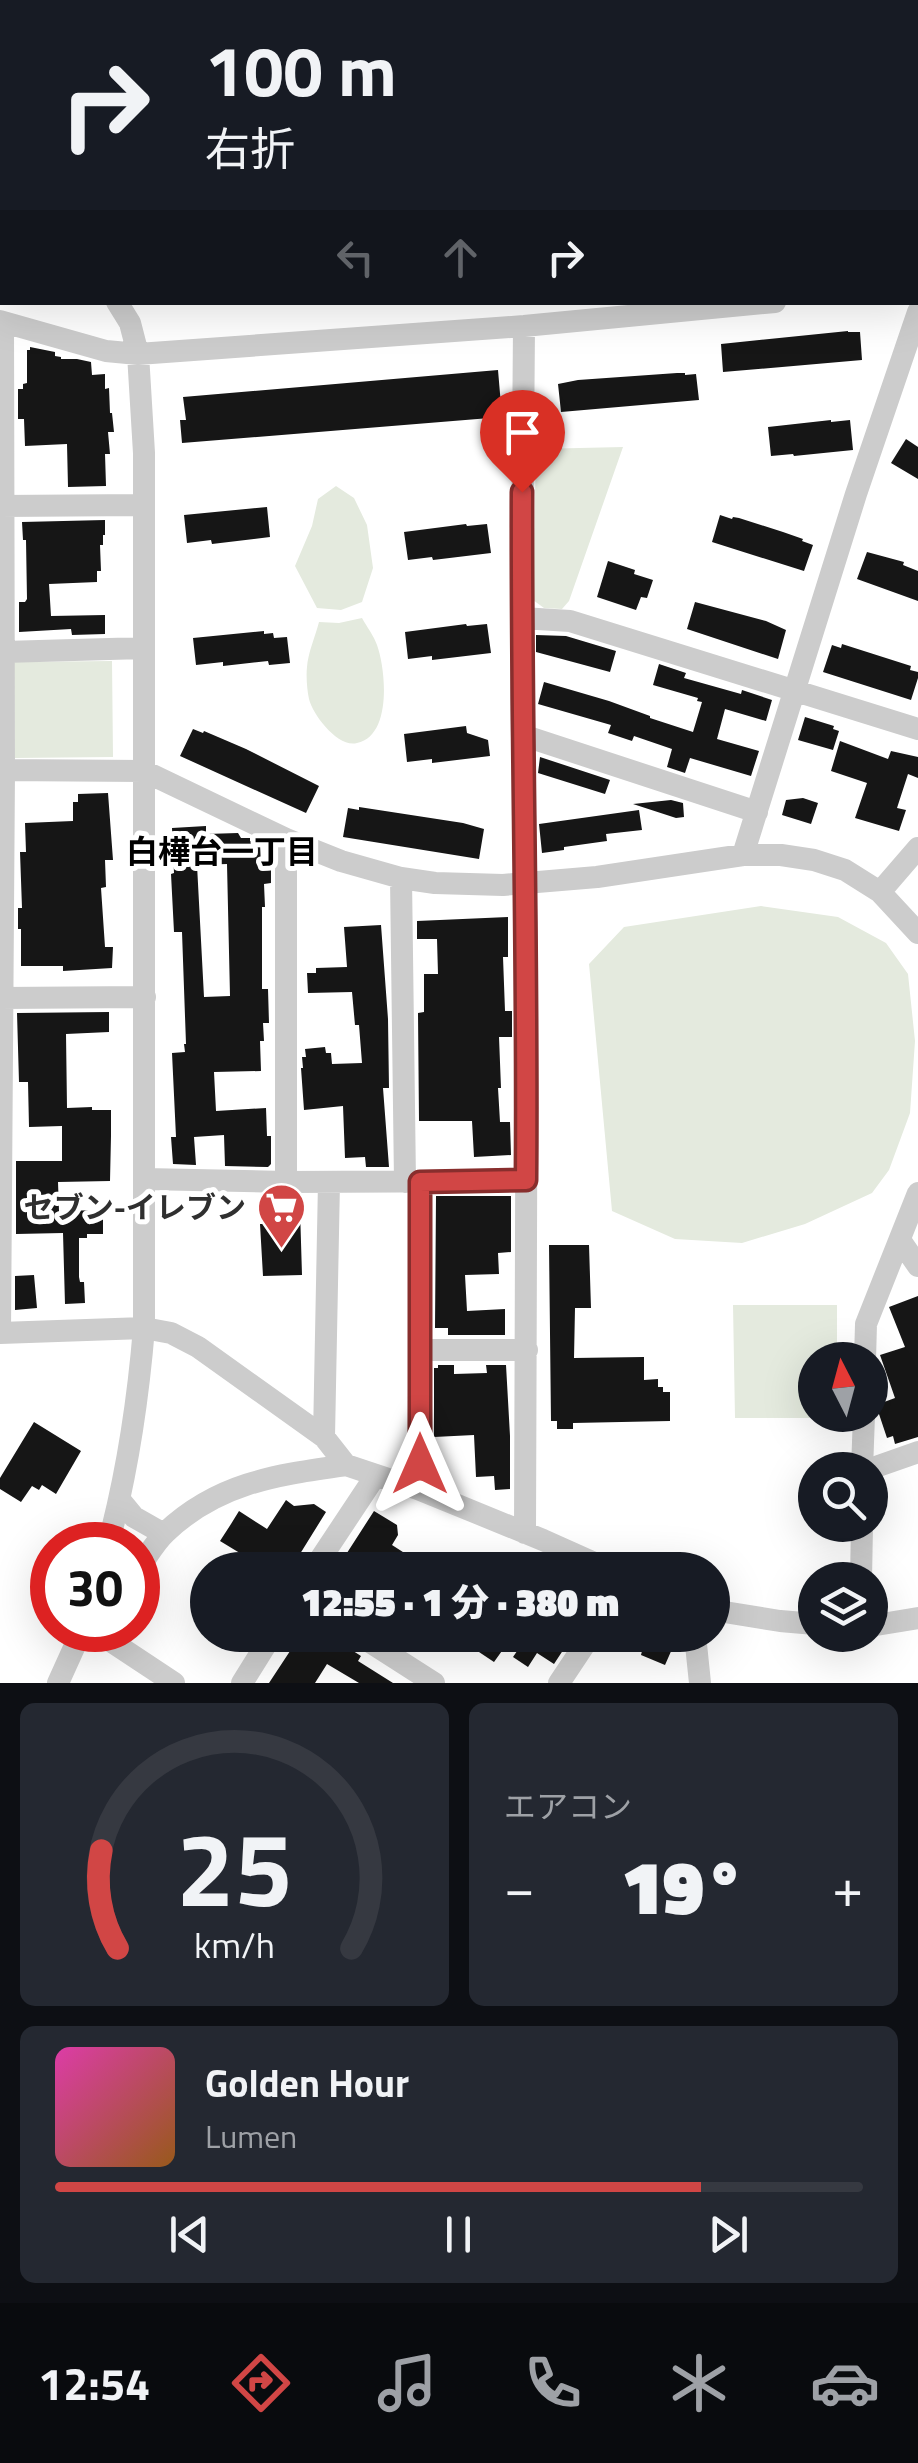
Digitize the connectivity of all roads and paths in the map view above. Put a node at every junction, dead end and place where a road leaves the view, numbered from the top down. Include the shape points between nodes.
1 (119, 305) edge
2 (744, 305) edge
3 (918, 312) edge
4 (2, 322) edge
5 (524, 326) junction
6 (138, 354) junction
7 (144, 505) junction
8 (2, 506) edge
9 (522, 618) junction
10 (144, 648) junction
11 (4, 652) junction
12 (795, 691) junction
13 (918, 729) edge
14 (522, 735) junction
15 (2, 770) edge
16 (144, 770) junction
17 (757, 812) junction
18 (286, 839) junction
19 (918, 848) edge
20 (743, 855) junction
21 (401, 878) junction
22 (526, 883) junction
23 (880, 892) junction
24 (918, 933) edge
25 (144, 997) junction
26 (1, 998) edge
27 (144, 1179) junction
28 (526, 1180) junction
29 (286, 1182) junction
30 (329, 1182) junction
31 (413, 1182) junction
32 (918, 1193) edge
33 (909, 1227) edge
34 (918, 1266) edge
35 (144, 1328) junction
36 (0, 1334) edge
37 (866, 1342) edge
38 (420, 1350) junction
39 (526, 1350) junction
40 (324, 1437) junction
41 (918, 1452) edge
42 (888, 1462) edge
43 (346, 1465) junction
44 (376, 1474) junction
45 (418, 1489) junction
46 (120, 1500) junction
47 (114, 1522) edge
48 (525, 1533) junction
49 (164, 1534) junction
50 (160, 1539) edge
51 (325, 1552) edge
52 (569, 1552) edge
53 (730, 1613) edge
54 (918, 1618) edge
55 (798, 1623) edge
56 (888, 1623) edge
57 (72, 1652) edge
58 (127, 1652) edge
59 (261, 1652) edge
60 (385, 1652) edge
61 (579, 1652) edge
62 (697, 1652) edge
63 (58, 1683) edge
64 (174, 1683) edge
65 (242, 1683) edge
66 (434, 1683) edge
67 (558, 1683) edge
68 (700, 1683) edge

1 - 6 street
2 - 5 street
3 - 12 street
4 - 6 street
4 - 8 street
5 - 6 street
5 - 9 street
6 - 7 street
7 - 8 street
7 - 10 street
8 - 11 street
9 - 12 street via 570,620
9 - 14 street
10 - 11 street
10 - 16 street
11 - 15 street
12 - 13 street
12 - 17 street
14 - 17 street
14 - 22 street
15 - 16 street
15 - 26 street
16 - 18 street
16 - 25 street
17 - 20 street
18 - 21 street
18 - 29 street
19 - 23 street
20 - 22 street
20 - 23 street via 814,860
21 - 22 street
21 - 31 street
22 - 28 street
23 - 24 street
25 - 26 street
25 - 27 street
26 - 36 street
27 - 29 street
27 - 35 street
28 - 31 street
28 - 39 street
29 - 30 street
30 - 31 street
30 - 40 street
31 - 38 street
32 - 33 street
33 - 34 street
33 - 37 street via 866,1324
35 - 36 street
35 - 40 street via 198,1347
35 - 46 street
38 - 39 street
38 - 45 street
39 - 48 street
40 - 43 street
41 - 42 street
43 - 44 street
43 - 49 street via 233,1488
44 - 45 street
44 - 51 street
45 - 48 street
46 - 47 street
46 - 49 street
48 - 52 street
49 - 50 street
53 - 55 street
54 - 56 street
57 - 63 street
58 - 64 street
59 - 65 street
60 - 66 street
61 - 67 street
62 - 68 street

